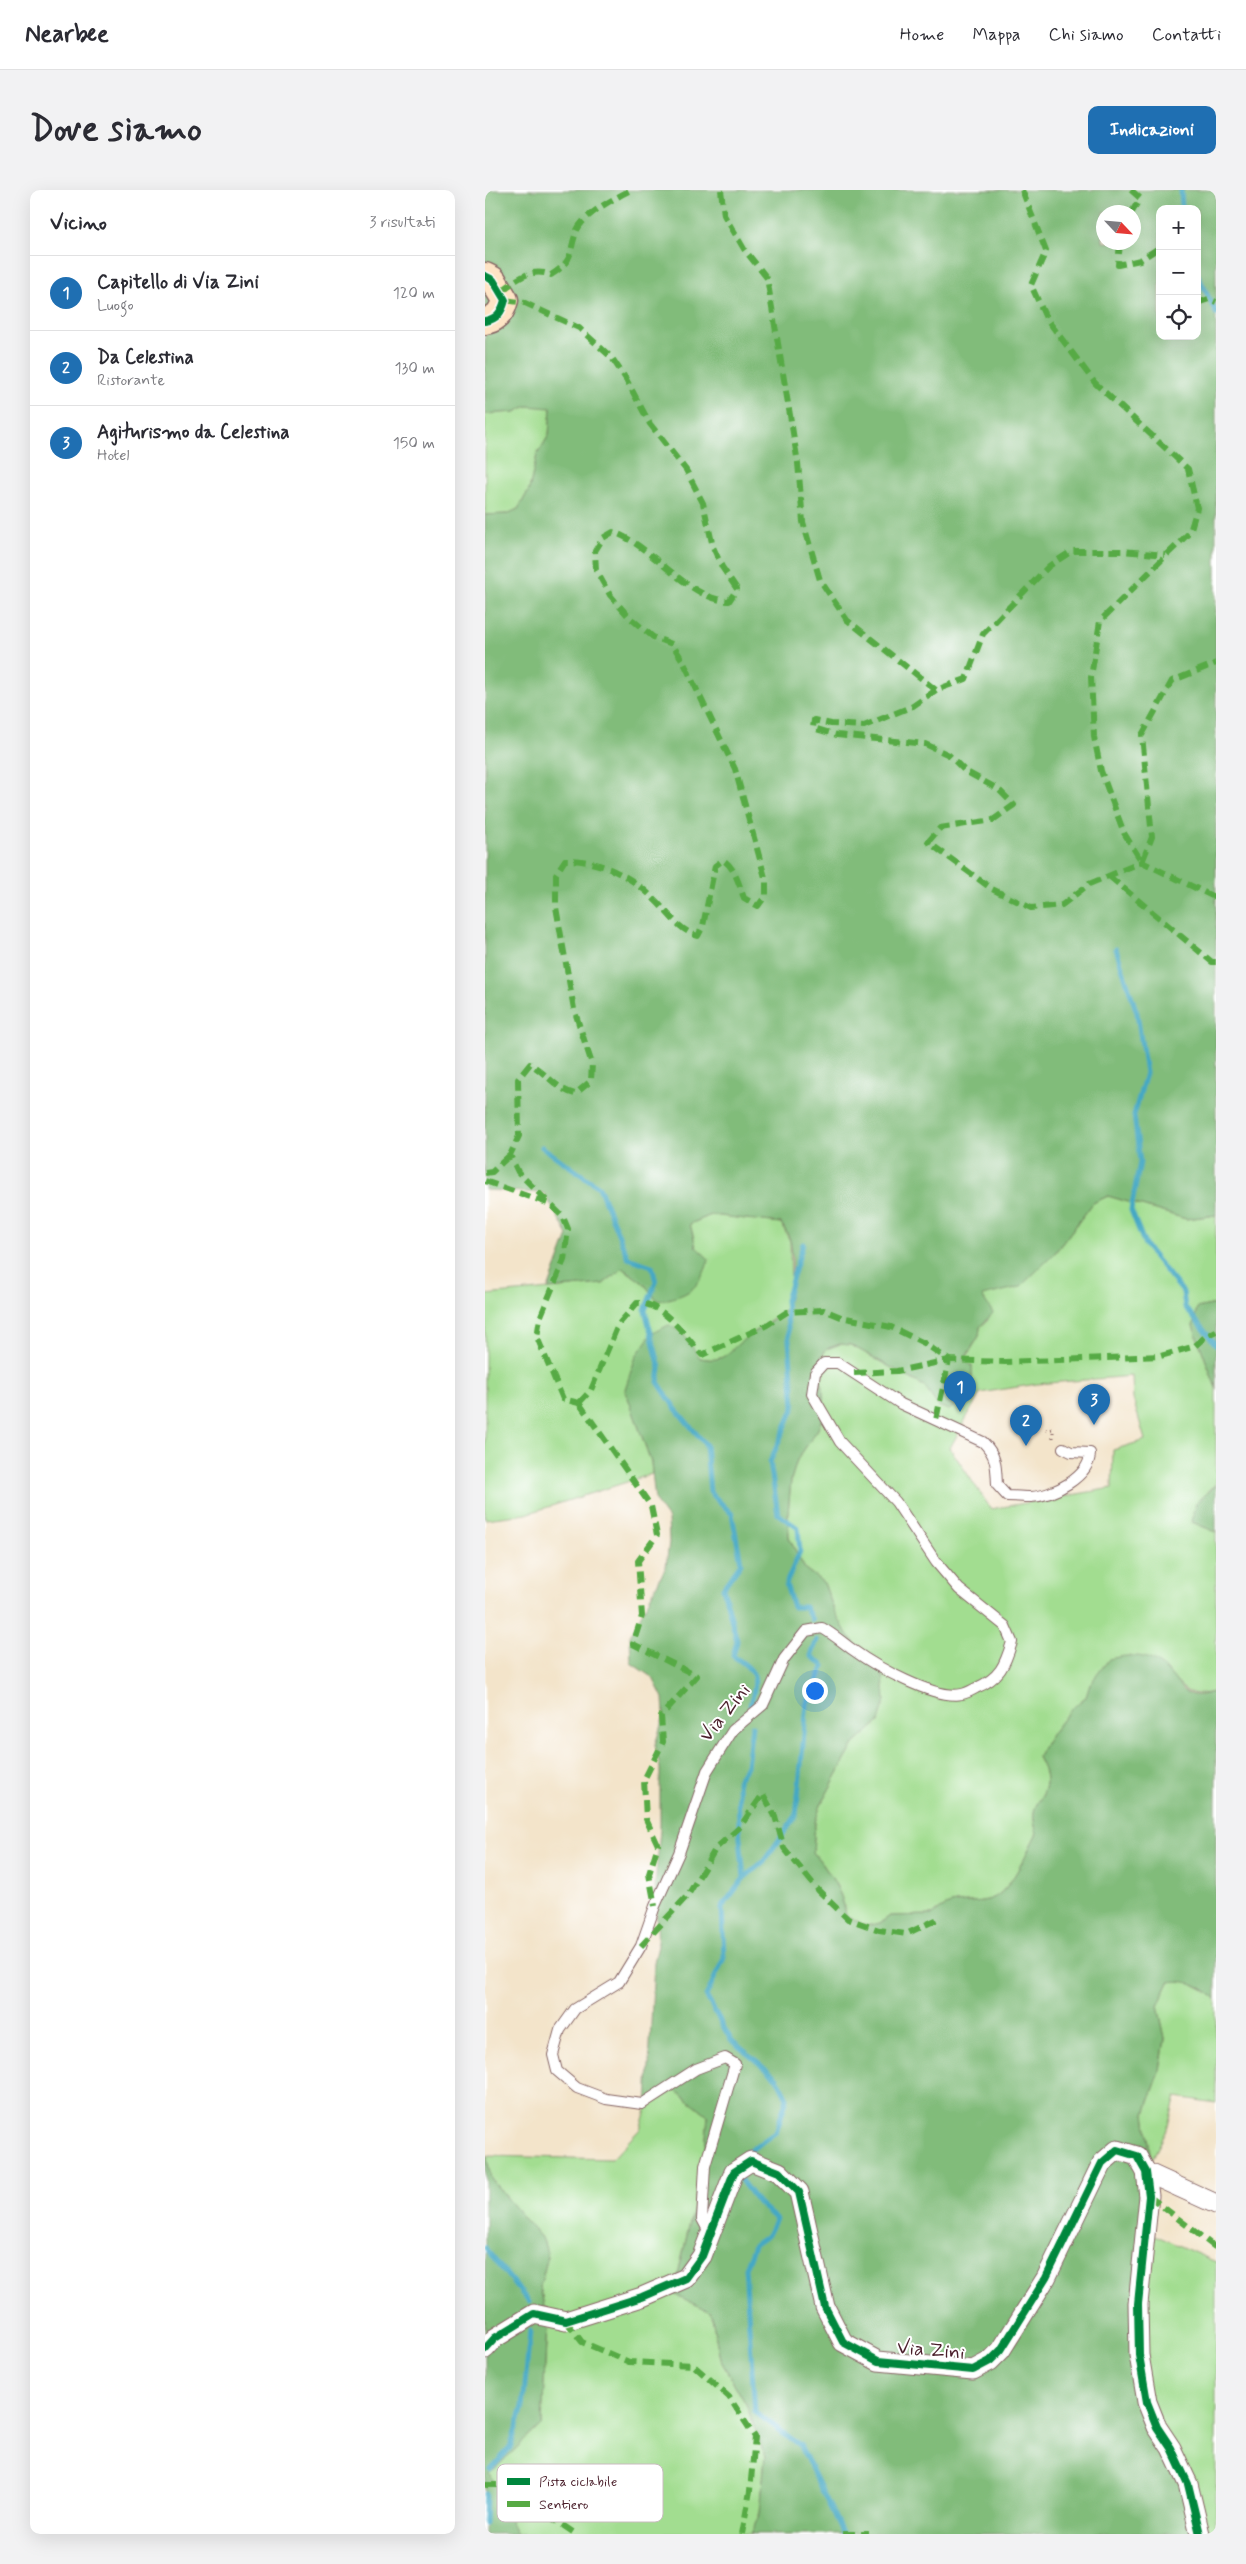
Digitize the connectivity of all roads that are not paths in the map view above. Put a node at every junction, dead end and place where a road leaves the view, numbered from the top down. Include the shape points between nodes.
1 (485, 276) edge
2 (485, 321) edge
3 (1063, 1448) dead end
4 (1146, 2172) junction
5 (1216, 2204) edge
6 (710, 2234) junction
7 (485, 2349) edge
8 (1199, 2534) edge

1 - 2 street via 493,280 505,300 503,310 494,319
3 - 6 lane, Via Zini via 1090,1453 1090,1460 1077,1476 1052,1493 1031,1497 1007,1496 997,1486 992,1451 983,1442 901,1404 838,1363 824,1363 815,1372 812,1394 840,1442 896,1502 936,1562 959,1589 1005,1626 1012,1642 1006,1663 991,1682 961,1694 931,1691 853,1650 821,1628 806,1631 784,1659 763,1705 733,1730 707,1771 679,1853 641,1946 619,1982 575,2009 560,2030 553,2055 557,2071 577,2088 606,2099 642,2104 696,2069 725,2058 735,2064 705,2166 702,2219
4 - 5 street
4 - 6 street, Via Zini via 1137,2156 1117,2150 1102,2162 1046,2278 1006,2342 990,2361 973,2370 877,2361 843,2342 825,2307 799,2192 779,2172 751,2161 734,2172
4 - 8 street via 1149,2196 1138,2304 1139,2355 1147,2402 1188,2484
6 - 7 street, Via Zini via 702,2256 685,2278 643,2297 566,2321 534,2314 495,2338

